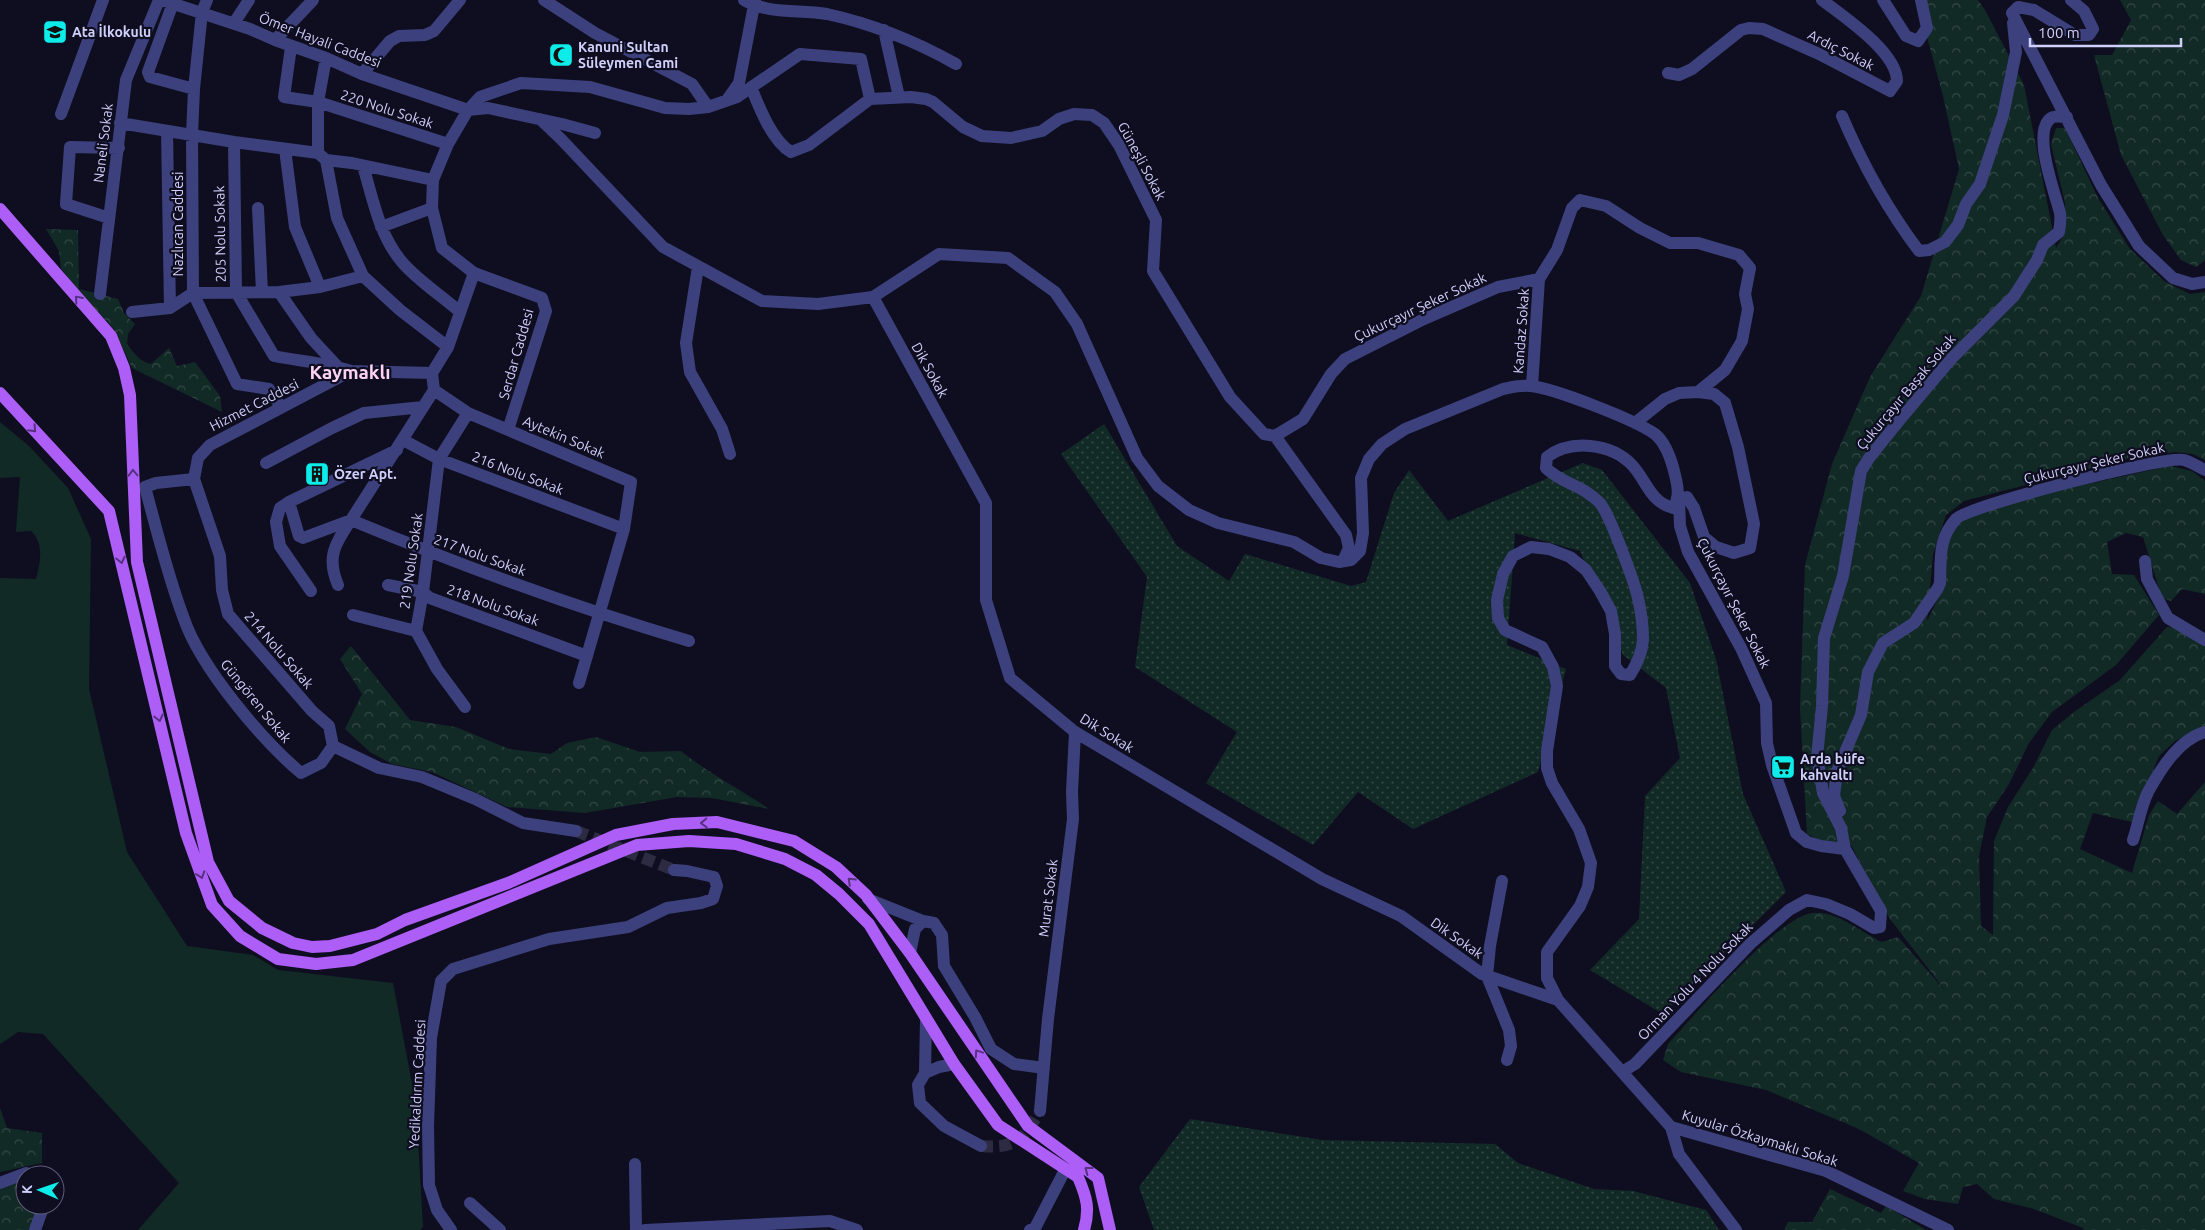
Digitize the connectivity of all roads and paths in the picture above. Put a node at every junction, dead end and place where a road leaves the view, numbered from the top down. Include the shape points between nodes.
1 (103, 0) edge
2 (249, 0) edge
3 (313, 0) edge
4 (460, 0) edge
5 (544, 0) edge
6 (1822, 0) edge
7 (1883, 0) edge
8 (1921, 0) edge
9 (2071, 0) edge
10 (164, 1) edge
11 (751, 2) edge
12 (204, 6) edge
13 (2012, 13) junction
14 (234, 23) junction
15 (884, 30) junction
16 (274, 40) junction
17 (291, 47) junction
18 (326, 58) junction
19 (956, 64) dead end
20 (1668, 73) dead end
21 (362, 74) junction
22 (751, 87) junction
23 (194, 89) junction
24 (899, 97) junction
25 (870, 99) junction
26 (727, 100) junction
27 (318, 102) junction
28 (708, 107) junction
29 (468, 110) junction
30 (61, 114) dead end
31 (1842, 116) dead end
32 (2067, 117) junction
33 (540, 119) junction
34 (120, 123) junction
35 (167, 131) junction
36 (595, 133) dead end
37 (192, 135) junction
38 (234, 142) junction
39 (448, 144) junction
40 (119, 148) junction
41 (285, 148) junction
42 (322, 157) junction
43 (363, 166) junction
44 (433, 180) junction
45 (258, 208) dead end
46 (432, 208) junction
47 (0, 209) edge
48 (109, 218) junction
49 (381, 227) junction
50 (698, 266) junction
51 (474, 273) junction
52 (363, 276) junction
53 (1539, 279) junction
54 (2205, 282) edge
55 (320, 288) junction
56 (236, 292) junction
57 (262, 292) junction
58 (279, 292) junction
59 (193, 293) junction
60 (100, 294) dead end
61 (873, 297) junction
62 (170, 308) junction
63 (132, 312) dead end
64 (460, 312) junction
65 (448, 346) junction
66 (336, 366) junction
67 (351, 371) junction
68 (432, 373) junction
69 (1532, 386) junction
70 (434, 390) junction
71 (1698, 392) junction
72 (0, 393) edge
73 (281, 407) junction
74 (423, 407) junction
75 (468, 413) junction
76 (1635, 424) junction
77 (508, 430) junction
78 (1275, 436) junction
79 (400, 445) junction
80 (730, 454) dead end
81 (440, 459) junction
82 (266, 463) dead end
83 (2205, 470) edge
84 (194, 479) junction
85 (1678, 499) junction
86 (289, 502) junction
87 (351, 520) junction
88 (624, 528) junction
89 (428, 552) junction
90 (1343, 561) junction
91 (2145, 561) dead end
92 (338, 585) dead end
93 (388, 585) dead end
94 (311, 591) dead end
95 (423, 592) junction
96 (599, 615) junction
97 (353, 616) dead end
98 (416, 630) junction
99 (2205, 640) edge
100 (689, 641) dead end
101 (587, 656) junction
102 (579, 683) dead end
103 (465, 707) dead end
104 (1075, 732) junction
105 (2205, 732) edge
106 (333, 746) junction
107 (576, 831) tunnel mouth
108 (2133, 840) dead end
109 (1845, 848) junction
110 (674, 870) tunnel mouth
111 (1502, 881) dead end
112 (868, 899) junction
113 (1789, 910) joint
114 (923, 921) junction
115 (910, 953) junction
116 (1487, 976) junction
117 (1558, 1000) junction
118 (926, 1019) junction
119 (1506, 1060) dead end
120 (954, 1064) junction
121 (1044, 1068) junction
122 (1622, 1072) junction
123 (925, 1074) junction
124 (1040, 1110) tunnel mouth
125 (1671, 1127) junction
126 (981, 1146) tunnel mouth
127 (635, 1164) dead end
128 (1065, 1170) junction
129 (15, 1176) edge
130 (0, 1183) edge
131 (470, 1204) dead end
132 (40, 1215) edge
133 (35, 1230) edge
134 (451, 1230) edge
135 (500, 1230) edge
136 (636, 1230) edge
137 (645, 1230) edge
138 (857, 1230) edge
139 (1030, 1230) edge
140 (1084, 1230) edge
141 (1110, 1230) edge
142 (1736, 1230) edge
143 (1948, 1230) edge

1 - 30 street
2 - 14 street
3 - 16 street
4 - 21 street via 434,32 399,36 390,41
5 - 28 street via 595,33 692,84
6 - 20 street, Ardıç Sokak via 1873,40 1896,73 1897,81 1890,91 1763,29 1741,30 1692,69 1678,75
7 - 8 street via 1906,36 1918,41 1927,28
9 - 13 street via 2084,11 2093,29 2089,35 2075,35 2034,10 2018,7
10 - 12 street, Ömer Hayali Caddesi
10 - 23 street via 148,72 150,77
10 - 34 street, Naneli Sokak via 126,80
11 - 15 street via 781,11 825,14
11 - 26 street via 738,83
12 - 14 street, Ömer Hayali Caddesi
12 - 23 street, Nazlıcan Caddesi
13 - 31 street via 2016,52 2003,115 1980,184 1945,242 1919,251 1896,218
13 - 32 street
14 - 16 street, Ömer Hayali Caddesi
15 - 19 street
15 - 24 street
16 - 17 street, Ömer Hayali Caddesi
17 - 18 street, Ömer Hayali Caddesi
17 - 27 street, 220 Nolu Sokak via 284,97
18 - 21 street, Ömer Hayali Caddesi
18 - 27 street
21 - 29 street, Ömer Hayali Caddesi
22 - 25 street, Serdar Caddesi via 800,54 861,59
22 - 25 street via 764,117 784,148 791,152 808,145
22 - 26 street, Serdar Caddesi
23 - 37 street, Nazlıcan Caddesi
24 - 25 street, Güneşli Sokak
24 - 78 street, Güneşli Sokak via 933,102 963,127 982,136 1011,138 1042,131 1059,119 1074,114 1092,115 1104,123 1119,145 1156,220 1153,270 1230,397 1264,434
26 - 28 street, Serdar Caddesi
27 - 39 street, 220 Nolu Sokak
27 - 42 street
28 - 29 street, Serdar Caddesi via 689,110 665,108 590,86 521,83 480,97
29 - 33 street via 488,108
29 - 39 street, Serdar Caddesi
32 - 54 street via 2101,186 2139,246 2173,278 2192,284
32 - 109 street, Çukurçayır Başak Sokak via 2051,118 2044,136 2050,184 2060,214 2059,232 2043,245 2014,296 1952,358 1869,458 1862,471 1844,576 1824,638 1818,757 1823,793 1841,828
33 - 36 street
33 - 50 street via 663,247
34 - 35 street
34 - 40 street, Naneli Sokak
35 - 37 street
35 - 62 street
37 - 38 street
37 - 59 street, Nazlıcan Caddesi
38 - 41 street
38 - 56 street, 205 Nolu Sokak
39 - 44 street, Serdar Caddesi
40 - 48 street, Naneli Sokak
40 - 48 street via 70,147 66,204
41 - 42 street
41 - 55 street via 295,227
42 - 43 street
42 - 52 street via 338,218
43 - 44 street
43 - 49 street
44 - 46 street, Serdar Caddesi
45 - 57 street
46 - 49 street
46 - 51 street, Serdar Caddesi via 442,248
112 -> 47 main road via 836,867 794,840 717,822 673,824 616,835 508,884 404,920 377,934 340,944 312,947 293,943 262,928 229,901 208,862 138,562 130,395 124,368 110,336
48 - 60 street, Naneli Sokak
49 - 64 street via 402,263
50 - 61 street via 762,301 818,304
50 - 80 street via 686,343 690,372 722,429
51 - 64 street
51 - 77 street, Serdar Caddesi via 542,298 546,311
52 - 55 street
52 - 65 street via 400,310
53 - 69 street, Kandaz Sokak
53 - 71 street via 1557,250 1572,208 1580,200 1606,206 1670,244 1698,243 1739,254 1750,268 1742,341 1725,370
53 - 78 street, Çukurçayır Şeker Sokak via 1498,287 1424,319 1345,359 1331,374 1302,419
55 - 58 street
56 - 57 street
56 - 59 street
56 - 66 street, 205 Nolu Sokak via 274,356
57 - 58 street
58 - 66 street via 311,338
59 - 62 street
59 - 73 street, Nazlıcan Caddesi via 237,384 269,389
61 - 90 street via 938,254 1008,258 1055,292 1077,324 1137,458 1158,486 1189,510 1218,522 1294,542 1321,558
61 - 104 street, Dik Sokak via 986,503 986,600 1010,678
62 - 63 street
64 - 65 street
65 - 68 street
66 - 67 street, 205 Nolu Sokak
67 - 68 street, Hizmet Caddesi
67 - 73 street, Hizmet Caddesi
68 - 70 street
69 - 76 street
69 - 90 street via 1504,389 1405,429 1382,444 1361,478 1363,533 1360,551 1351,560
70 - 74 street
70 - 75 street, Aytekin Sokak
71 - 76 street via 1665,399
71 - 85 street, Çukurçayır Şeker Sokak via 1714,394 1725,404 1738,447 1754,524 1750,548 1734,553 1716,547 1704,537 1687,498
72 -> 118 main road via 110,511 186,833 212,905 240,936 278,959 316,964 353,960 637,845 689,841 736,844 785,859 816,875 839,894 869,924
73 - 84 street, Hizmet Caddesi via 210,445 198,458
74 - 79 street
74 - 82 street via 364,413
75 - 77 street, Aytekin Sokak
75 - 81 street, 219 Nolu Sokak
76 - 85 street via 1656,435 1670,458 1678,485
77 - 88 street, Aytekin Sokak via 631,482
78 - 90 street via 1346,535 1349,548
79 - 81 street, 216 Nolu Sokak
79 - 86 street
79 - 87 street
81 - 88 street, 216 Nolu Sokak
81 - 89 street, 219 Nolu Sokak
83 - 109 street, Çukurçayır Şeker Sokak via 2184,460 2154,462 2024,494 1957,517 1942,540 1938,588 1914,623 1883,643 1868,672 1861,715 1837,771 1834,796 1847,832
84 - 106 street, 214 Nolu Sokak via 220,556 222,590 228,614 312,711 329,726
84 - 106 street, Güngören Sokak via 145,487 184,621 228,693 283,757 301,773 322,762
85 - 109 street, Çukurçayır Şeker Sokak via 1680,526 1688,552 1741,648 1766,703 1770,758 1796,833 1807,842
85 - 117 street via 1673,508 1663,505 1651,494 1633,466 1621,456 1600,448 1577,445 1558,449 1547,457 1546,468 1554,476 1582,488 1601,504 1615,534 1638,598 1643,641 1630,675 1622,674 1614,666 1615,634 1610,611 1586,570 1570,558 1549,549 1531,547 1514,556 1503,574 1497,600 1498,618 1505,630 1542,647 1553,667 1557,686 1547,768 1552,783 1579,829 1591,863 1588,887 1580,906 1547,952 1547,978
86 - 87 street via 303,538
86 - 94 street via 280,508 276,522 280,546
87 - 89 street, 217 Nolu Sokak
87 - 92 street via 335,543 331,560
88 - 96 street
89 - 95 street, 219 Nolu Sokak
89 - 96 street, 217 Nolu Sokak
91 - 99 street via 2147,579 2168,618
93 - 95 street, 218 Nolu Sokak
95 - 98 street, 219 Nolu Sokak
95 - 101 street, 218 Nolu Sokak via 430,598
96 - 100 street, 217 Nolu Sokak
96 - 101 street
97 - 98 street
98 - 103 street via 436,669
101 - 102 street
104 - 116 street, Dik Sokak via 1322,879 1401,916
104 - 121 street, Murat Sokak via 1073,819
105 - 108 street via 2174,752 2147,793
106 - 107 street via 379,768 422,777 523,823
109 - 113 street, Çukurçayır Başak Sokak via 1881,911 1880,926 1874,928 1850,914 1807,900
110 - 134 street, Yedikaldırım Caddesi via 714,877 717,886 712,899 701,904 667,908 628,927 540,942 453,969 441,981 431,1038 429,1185 437,1210
111 - 116 street
112 - 114 street
112 - 115 main road
113 - 122 street, Orman Yolu 4 Nolu Sokak via 1750,944 1635,1064
114 - 115 street via 915,929
114 - 121 street via 934,923 942,935 944,966 991,1049 1014,1064
141 -> 115 main road via 1098,1178 1028,1126
116 - 117 street, Dik Sokak
116 - 119 street via 1508,1030 1511,1046
117 - 122 street
118 - 120 main road
118 - 123 street
120 - 123 street
120 - 128 main road via 998,1125
121 - 124 street, Murat Sokak
122 - 125 street
123 - 126 street via 918,1086 920,1103 944,1126
125 - 142 street via 1679,1154
125 - 143 street, Kuyular Özkaymaklı Sokak via 1826,1171
127 - 136 street
128 - 139 street via 1035,1228
128 - 140 main road via 1078,1177 1084,1190 1089,1212
129 - 130 street
131 - 135 street
132 - 133 street
137 - 138 street via 830,1220

